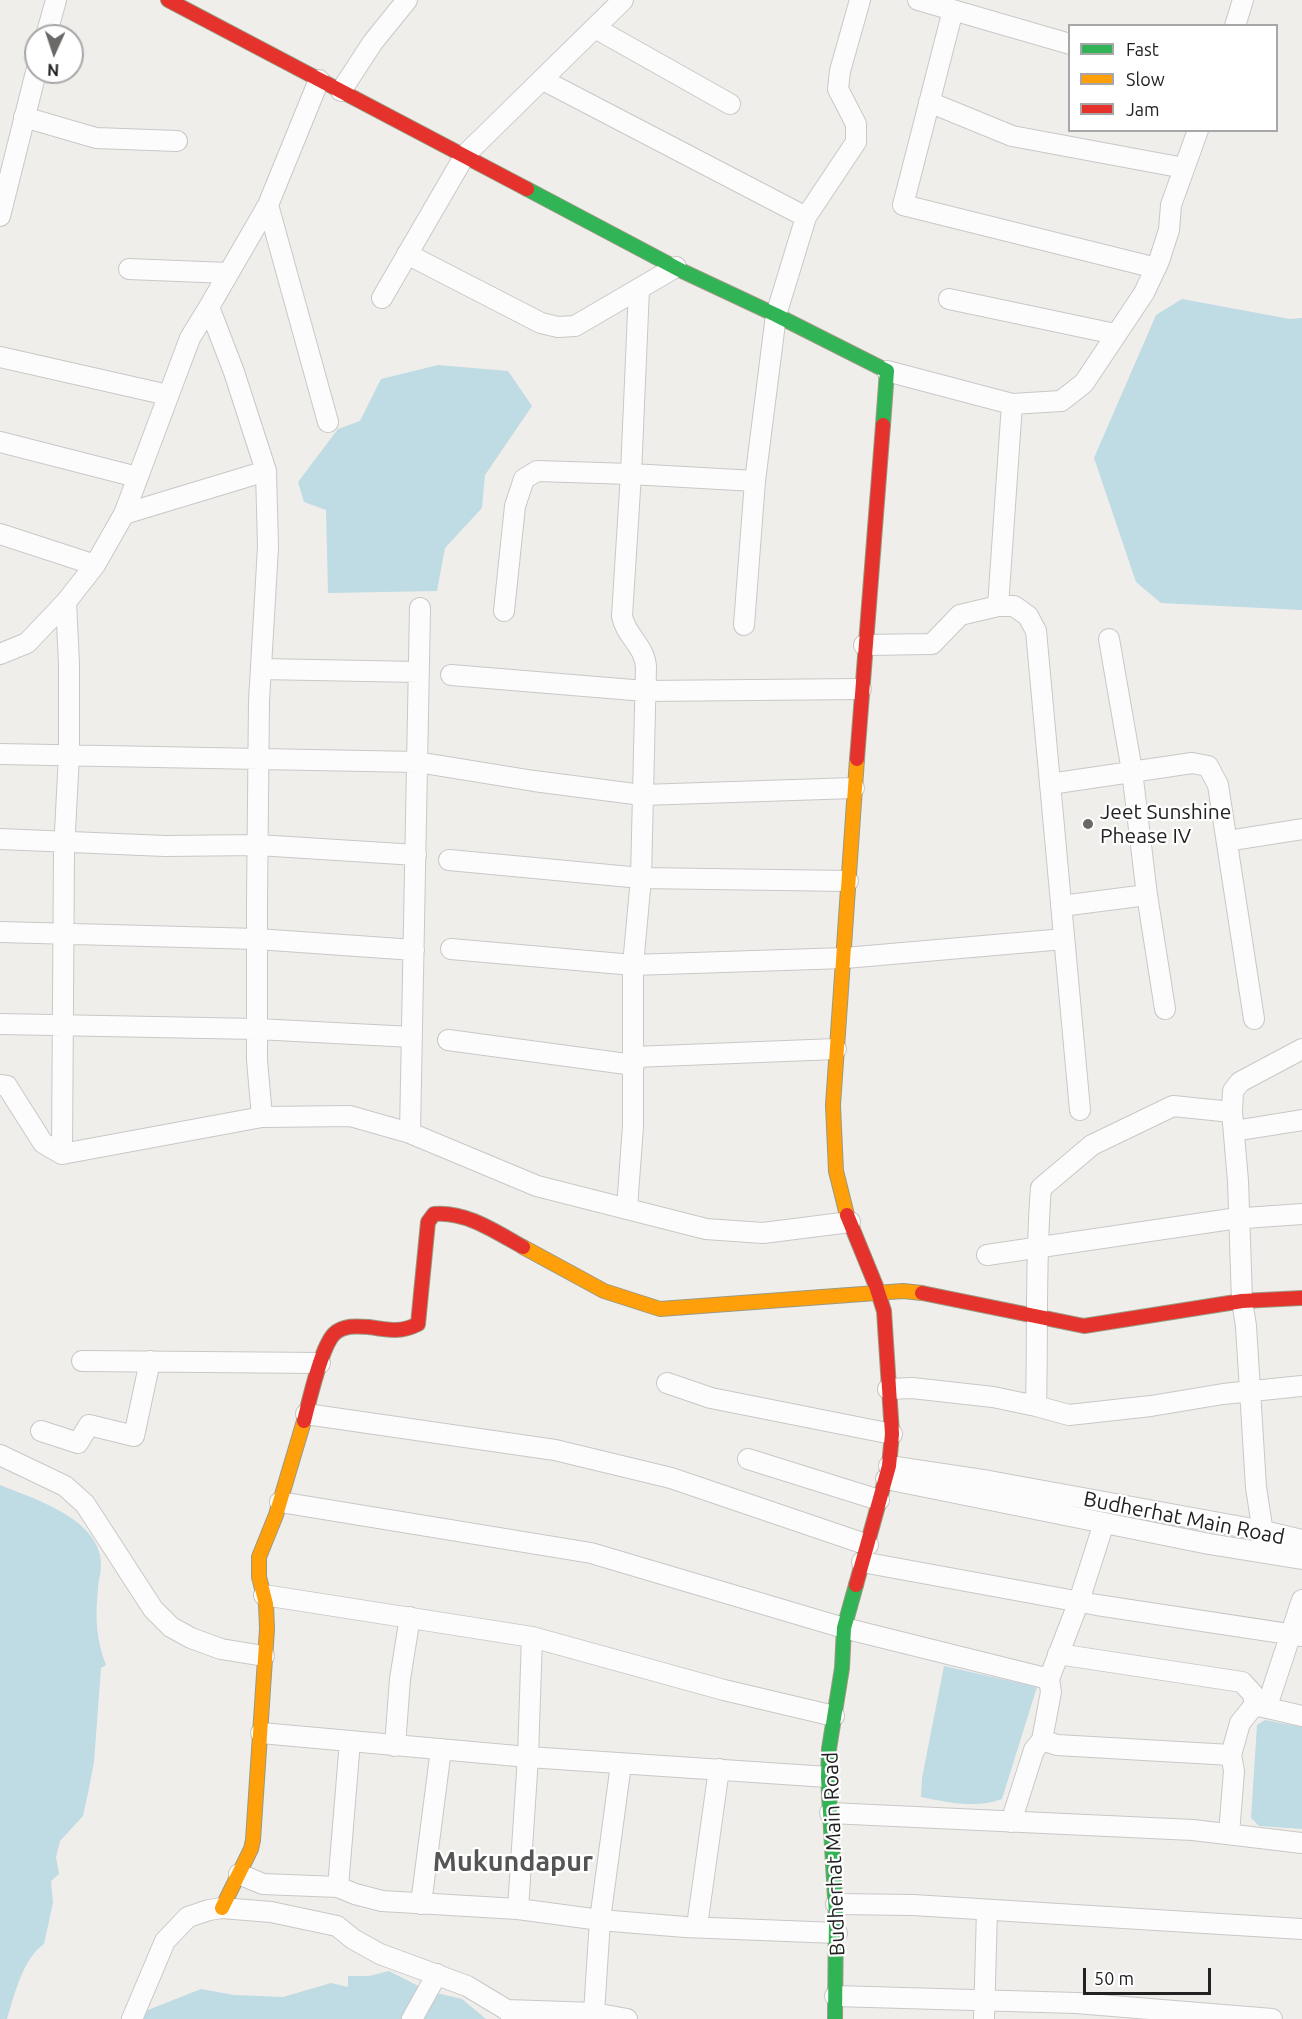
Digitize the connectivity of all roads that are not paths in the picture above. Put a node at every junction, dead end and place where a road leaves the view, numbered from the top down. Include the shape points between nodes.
1 (56, 0) edge
2 (168, 0) edge
3 (407, 0) edge
4 (622, 0) edge
5 (860, 0) edge
6 (918, 0) edge
7 (1243, 0) edge
8 (952, 10) junction
9 (49, 24) edge
10 (1236, 24) edge
11 (595, 28) junction
12 (1068, 43) edge
13 (319, 80) junction
14 (543, 80) junction
15 (33, 84) edge
16 (341, 91) junction
17 (929, 102) junction
18 (730, 104) dead end
19 (24, 117) junction
20 (1197, 132) edge
21 (177, 141) dead end
22 (465, 155) junction
23 (1184, 168) junction
24 (268, 205) junction
25 (1, 206) edge
26 (806, 217) junction
27 (407, 254) junction
28 (676, 267) junction
29 (1156, 268) junction
30 (129, 269) dead end
31 (227, 273) junction
32 (639, 289) junction
33 (382, 298) dead end
34 (949, 299) dead end
35 (209, 307) junction
36 (776, 315) junction
37 (1115, 334) junction
38 (0, 357) edge
39 (887, 371) junction
40 (168, 395) junction
41 (1012, 404) junction
42 (328, 422) dead end
43 (0, 442) edge
44 (266, 471) junction
45 (632, 474) junction
46 (137, 477) junction
47 (755, 481) junction
48 (124, 514) junction
49 (0, 534) edge
50 (95, 565) junction
51 (66, 602) junction
52 (998, 606) junction
53 (420, 608) dead end
54 (504, 610) dead end
55 (744, 625) dead end
56 (1109, 639) dead end
57 (864, 645) junction
58 (0, 654) edge
59 (261, 669) junction
60 (419, 672) junction
61 (451, 675) dead end
62 (861, 689) junction
63 (645, 691) junction
64 (0, 754) edge
65 (69, 755) junction
66 (259, 758) junction
67 (417, 762) junction
68 (1132, 771) junction
69 (1050, 784) junction
70 (854, 788) junction
71 (642, 795) junction
72 (1302, 829) edge
73 (0, 840) edge
74 (65, 841) junction
75 (1227, 841) junction
76 (258, 845) junction
77 (416, 855) junction
78 (449, 860) dead end
79 (641, 879) junction
80 (849, 880) junction
81 (1147, 895) junction
82 (1061, 906) junction
83 (0, 932) edge
84 (63, 935) junction
85 (257, 939) junction
86 (1065, 939) junction
87 (451, 949) dead end
88 (414, 950) junction
89 (845, 958) junction
90 (633, 965) junction
91 (1165, 1010) dead end
92 (1254, 1019) dead end
93 (0, 1024) edge
94 (62, 1026) junction
95 (257, 1029) junction
96 (412, 1037) junction
97 (448, 1040) dead end
98 (836, 1049) junction
99 (1302, 1049) edge
100 (634, 1061) junction
101 (0, 1085) edge
102 (1080, 1110) dead end
103 (262, 1117) junction
104 (1302, 1120) edge
105 (1233, 1121) junction
106 (410, 1133) junction
107 (62, 1154) junction
108 (627, 1208) junction
109 (1302, 1214) edge
110 (1240, 1218) junction
111 (854, 1231) junction
112 (1036, 1247) junction
113 (987, 1255) dead end
114 (880, 1294) junction
115 (1302, 1298) edge
116 (1242, 1301) junction
117 (1038, 1317) junction
118 (82, 1361) dead end
119 (150, 1362) junction
120 (320, 1363) junction
121 (667, 1383) dead end
122 (1302, 1386) edge
123 (888, 1389) junction
124 (1251, 1391) junction
125 (1036, 1406) junction
126 (306, 1414) junction
127 (41, 1431) dead end
128 (892, 1434) junction
129 (0, 1455) edge
130 (748, 1459) dead end
131 (887, 1472) junction
132 (879, 1500) junction
133 (280, 1502) junction
134 (1104, 1523) junction
135 (1264, 1531) junction
136 (1302, 1540) edge
137 (865, 1553) junction
138 (1266, 1553) junction
139 (1302, 1559) edge
140 (264, 1595) junction
141 (1302, 1600) edge
142 (1079, 1601) junction
143 (410, 1617) junction
144 (844, 1628) junction
145 (1296, 1635) edge
146 (532, 1637) junction
147 (1058, 1654) junction
148 (264, 1656) junction
149 (1049, 1679) junction
150 (1261, 1707) junction
151 (834, 1716) junction
152 (1302, 1716) edge
153 (261, 1733) junction
154 (1042, 1740) junction
155 (350, 1741) junction
156 (395, 1746) junction
157 (441, 1749) junction
158 (1231, 1755) junction
159 (528, 1757) junction
160 (621, 1764) junction
161 (719, 1769) junction
162 (828, 1777) junction
163 (830, 1813) junction
164 (1011, 1822) junction
165 (1230, 1834) junction
166 (1302, 1843) edge
167 (239, 1874) junction
168 (338, 1887) junction
169 (421, 1904) junction
170 (836, 1904) junction
171 (222, 1908) junction
172 (518, 1909) junction
173 (987, 1910) junction
174 (600, 1920) junction
175 (697, 1926) junction
176 (1302, 1929) edge
177 (837, 1933) junction
178 (437, 1974) junction
179 (836, 1996) junction
180 (984, 2010) edge
181 (594, 2013) junction
182 (511, 2014) edge
183 (132, 2019) edge
184 (412, 2019) edge
185 (627, 2019) edge
186 (836, 2019) edge
187 (1272, 2019) edge

1 - 9 street
2 - 13 street
3 - 16 street
4 - 11 street
5 - 26 street via 838,89 856,124 856,142
6 - 8 street
7 - 10 street
8 - 12 street
8 - 17 street
11 - 14 street
11 - 18 street
13 - 16 street
13 - 24 street
14 - 22 street
14 - 26 street
15 - 19 street
16 - 22 street
17 - 23 street via 1012,136
17 - 29 street via 903,205
19 - 21 street via 96,138
19 - 25 street
20 - 23 street
22 - 27 street
22 - 28 street
23 - 29 street
24 - 31 street
24 - 42 street
26 - 36 street
27 - 32 street via 528,318 558,327 575,327
27 - 33 street
28 - 32 street
28 - 36 street
29 - 37 street
30 - 31 street
31 - 35 street
32 - 45 street
34 - 37 street
35 - 40 street via 190,338
35 - 44 street
36 - 39 street
36 - 47 street
37 - 41 street via 1084,383 1061,401
38 - 40 street
39 - 41 street
39 - 57 street, Budherhat Main Road
40 - 46 street
41 - 52 street
43 - 46 street
44 - 48 street
44 - 59 street via 268,547
45 - 47 street
45 - 54 street via 537,471 524,479 515,506
45 - 63 street via 622,616 646,659
46 - 48 street
47 - 55 street
48 - 50 street
49 - 50 street
50 - 51 street
51 - 58 street via 27,643
51 - 65 street
52 - 57 street via 960,615 932,644
52 - 69 street via 1014,606 1028,616 1036,631
53 - 60 street
56 - 68 street
57 - 62 street, Budherhat Main Road
59 - 60 street
59 - 66 street
60 - 67 street
61 - 63 street
62 - 63 street
62 - 70 street, Budherhat Main Road
63 - 71 street
64 - 65 street
65 - 66 street
65 - 74 street
66 - 67 street
66 - 76 street
67 - 71 street
67 - 77 street
68 - 69 street
68 - 75 street via 1192,763 1208,766 1218,785
68 - 81 street
69 - 82 street
70 - 71 street
70 - 80 street, Budherhat Main Road
71 - 79 street
72 - 75 street
73 - 74 street
74 - 76 street
74 - 84 street
75 - 92 street
76 - 77 street
76 - 85 street
77 - 88 street
78 - 79 street
79 - 80 street
79 - 90 street
80 - 89 street, Budherhat Main Road
81 - 82 street
81 - 91 street
82 - 86 street
83 - 84 street
84 - 85 street
84 - 94 street
85 - 88 street
85 - 95 street
86 - 89 street
86 - 102 street
87 - 90 street
88 - 96 street
89 - 90 street
89 - 98 street, Budherhat Main Road
90 - 100 street
93 - 94 street
94 - 95 street
94 - 107 street
95 - 96 street
95 - 103 street
96 - 106 street
97 - 100 street
98 - 100 street
98 - 111 street, Budherhat Main Road via 834,1156 838,1186
99 - 105 street via 1235,1085
100 - 108 street
101 - 107 street via 7,1086 42,1143
103 - 106 street via 350,1116
103 - 107 street
104 - 105 street
105 - 110 street
105 - 112 street via 1173,1106 1092,1145 1041,1188
106 - 108 street via 537,1186
108 - 111 street via 706,1229 763,1233
109 - 110 street
110 - 112 street
110 - 116 street
111 - 114 street, Budherhat Main Road
112 - 113 street
112 - 117 street
114 - 117 street via 921,1291
114 - 120 street via 660,1309 604,1291 483,1225 434,1214 428,1222 418,1324 398,1332 345,1328 326,1345
114 - 123 street, Budherhat Main Road
115 - 116 street
116 - 117 street via 1084,1326
116 - 124 street
117 - 125 street
118 - 119 street
119 - 120 street
119 - 127 street via 134,1436 89,1425 78,1443
120 - 126 street
121 - 128 street via 711,1398
122 - 124 street
123 - 125 street via 993,1396
123 - 128 street, Budherhat Main Road
124 - 125 street via 1069,1415
124 - 135 street via 1256,1487
126 - 133 street
126 - 137 street via 555,1450 670,1478
128 - 131 street, Budherhat Main Road
129 - 148 street via 65,1486 85,1504 153,1609 171,1627 221,1649
130 - 132 street
131 - 132 street, Budherhat Main Road
131 - 134 street, Budherhat Main Road
131 - 135 street, Budherhat Main Road via 989,1481
132 - 137 street, Budherhat Main Road
133 - 140 street via 259,1557
133 - 144 street via 591,1553
134 - 138 street, Budherhat Main Road
134 - 142 street
135 - 136 street, Budherhat Main Road
135 - 138 street
137 - 142 street
137 - 144 street, Budherhat Main Road
138 - 139 street, Budherhat Main Road
140 - 143 street
140 - 148 street
141 - 145 street
142 - 145 street
142 - 147 street
143 - 146 street
143 - 156 street
144 - 149 street
144 - 151 street, Budherhat Main Road
145 - 150 street
146 - 151 street
146 - 159 street
147 - 149 street
147 - 150 street via 1242,1682
148 - 153 street
149 - 154 street via 1051,1692
150 - 152 street
150 - 158 street via 1252,1708 1240,1723
151 - 162 street, Budherhat Main Road
153 - 155 street
153 - 167 street via 253,1840
154 - 158 street
154 - 164 street via 1034,1750
155 - 156 street
155 - 168 street
156 - 157 street
157 - 159 street
157 - 169 street
158 - 165 street via 1234,1771
159 - 160 street
159 - 172 street
160 - 161 street
160 - 174 street
161 - 162 street
161 - 175 street
162 - 163 street, Budherhat Main Road
163 - 164 street
163 - 170 street, Budherhat Main Road
164 - 165 street
165 - 166 street
167 - 168 street via 263,1884
167 - 171 street
168 - 169 street via 382,1901
169 - 172 street
170 - 173 street
170 - 177 street, Budherhat Main Road
171 - 178 street via 271,1912 337,1926 380,1954
171 - 183 street via 189,1917 165,1941
172 - 174 street
173 - 176 street
173 - 180 street
174 - 175 street
174 - 181 street
175 - 177 street
177 - 179 street, Budherhat Main Road
178 - 182 street via 466,1986
178 - 184 street
179 - 180 street
179 - 186 street, Budherhat Main Road
180 - 187 street via 1076,2003
181 - 182 street
181 - 185 street

